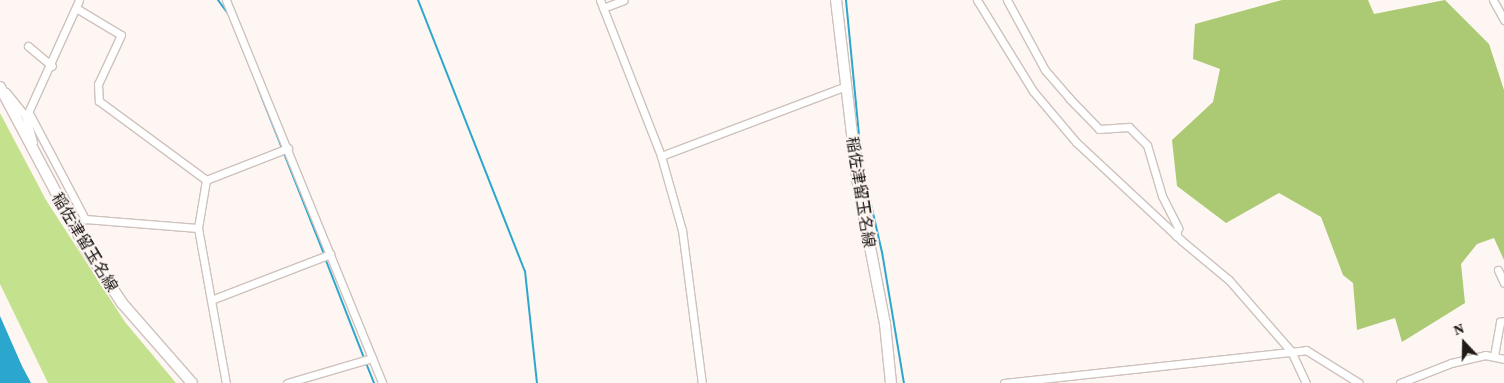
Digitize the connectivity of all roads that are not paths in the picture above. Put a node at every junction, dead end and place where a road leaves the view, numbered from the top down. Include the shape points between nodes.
1 (79, 0) edge
2 (226, 0) edge
3 (600, 0) edge
4 (624, 0) edge
5 (836, 0) edge
6 (977, 0) edge
7 (1007, 0) edge
8 (1493, 0) edge
9 (76, 8) junction
10 (603, 8) junction
11 (1504, 20) edge
12 (28, 46) dead end
13 (52, 66) junction
14 (0, 86) edge
15 (846, 86) junction
16 (28, 116) junction
17 (287, 148) junction
18 (661, 156) junction
19 (37, 159) junction
20 (206, 180) junction
21 (198, 228) junction
22 (1176, 236) junction
23 (329, 254) junction
24 (1498, 270) dead end
25 (1504, 283) edge
26 (211, 300) junction
27 (1504, 321) edge
28 (1291, 351) junction
29 (1494, 356) junction
30 (371, 359) junction
31 (1504, 359) edge
32 (192, 383) edge
33 (226, 383) edge
34 (286, 383) edge
35 (382, 383) edge
36 (702, 383) edge
37 (891, 383) edge
38 (1004, 383) edge
39 (1306, 383) edge
40 (1359, 383) edge
41 (1400, 383) edge

1 - 9 street
2 - 17 street
3 - 10 street
4 - 10 street
5 - 15 main road, 稲佐津留玉名線
6 - 22 street via 1033,91 1076,142
7 - 22 street via 1044,70 1069,98 1099,129 1129,127 1147,145 1162,196 1178,228
8 - 11 street
9 - 13 street
9 - 20 street via 121,35 98,84 99,101
10 - 18 street
12 - 13 street
13 - 16 street
14 - 16 street
14 - 19 main road, 稲佐津留玉名線
15 - 18 street
15 - 37 main road, 稲佐津留玉名線
16 - 19 street
16 - 21 street via 85,219
17 - 20 street
17 - 23 street
18 - 36 street via 691,275
19 - 32 main road, 稲佐津留玉名線 via 85,247 122,303
20 - 21 street
21 - 26 street
22 - 28 street via 1230,280
23 - 26 street
23 - 30 street
24 - 25 street
26 - 33 street
27 - 29 street via 1500,322
28 - 38 street
28 - 39 street
28 - 40 street via 1318,354
29 - 31 street
29 - 41 street via 1450,363
30 - 34 street
30 - 35 street

